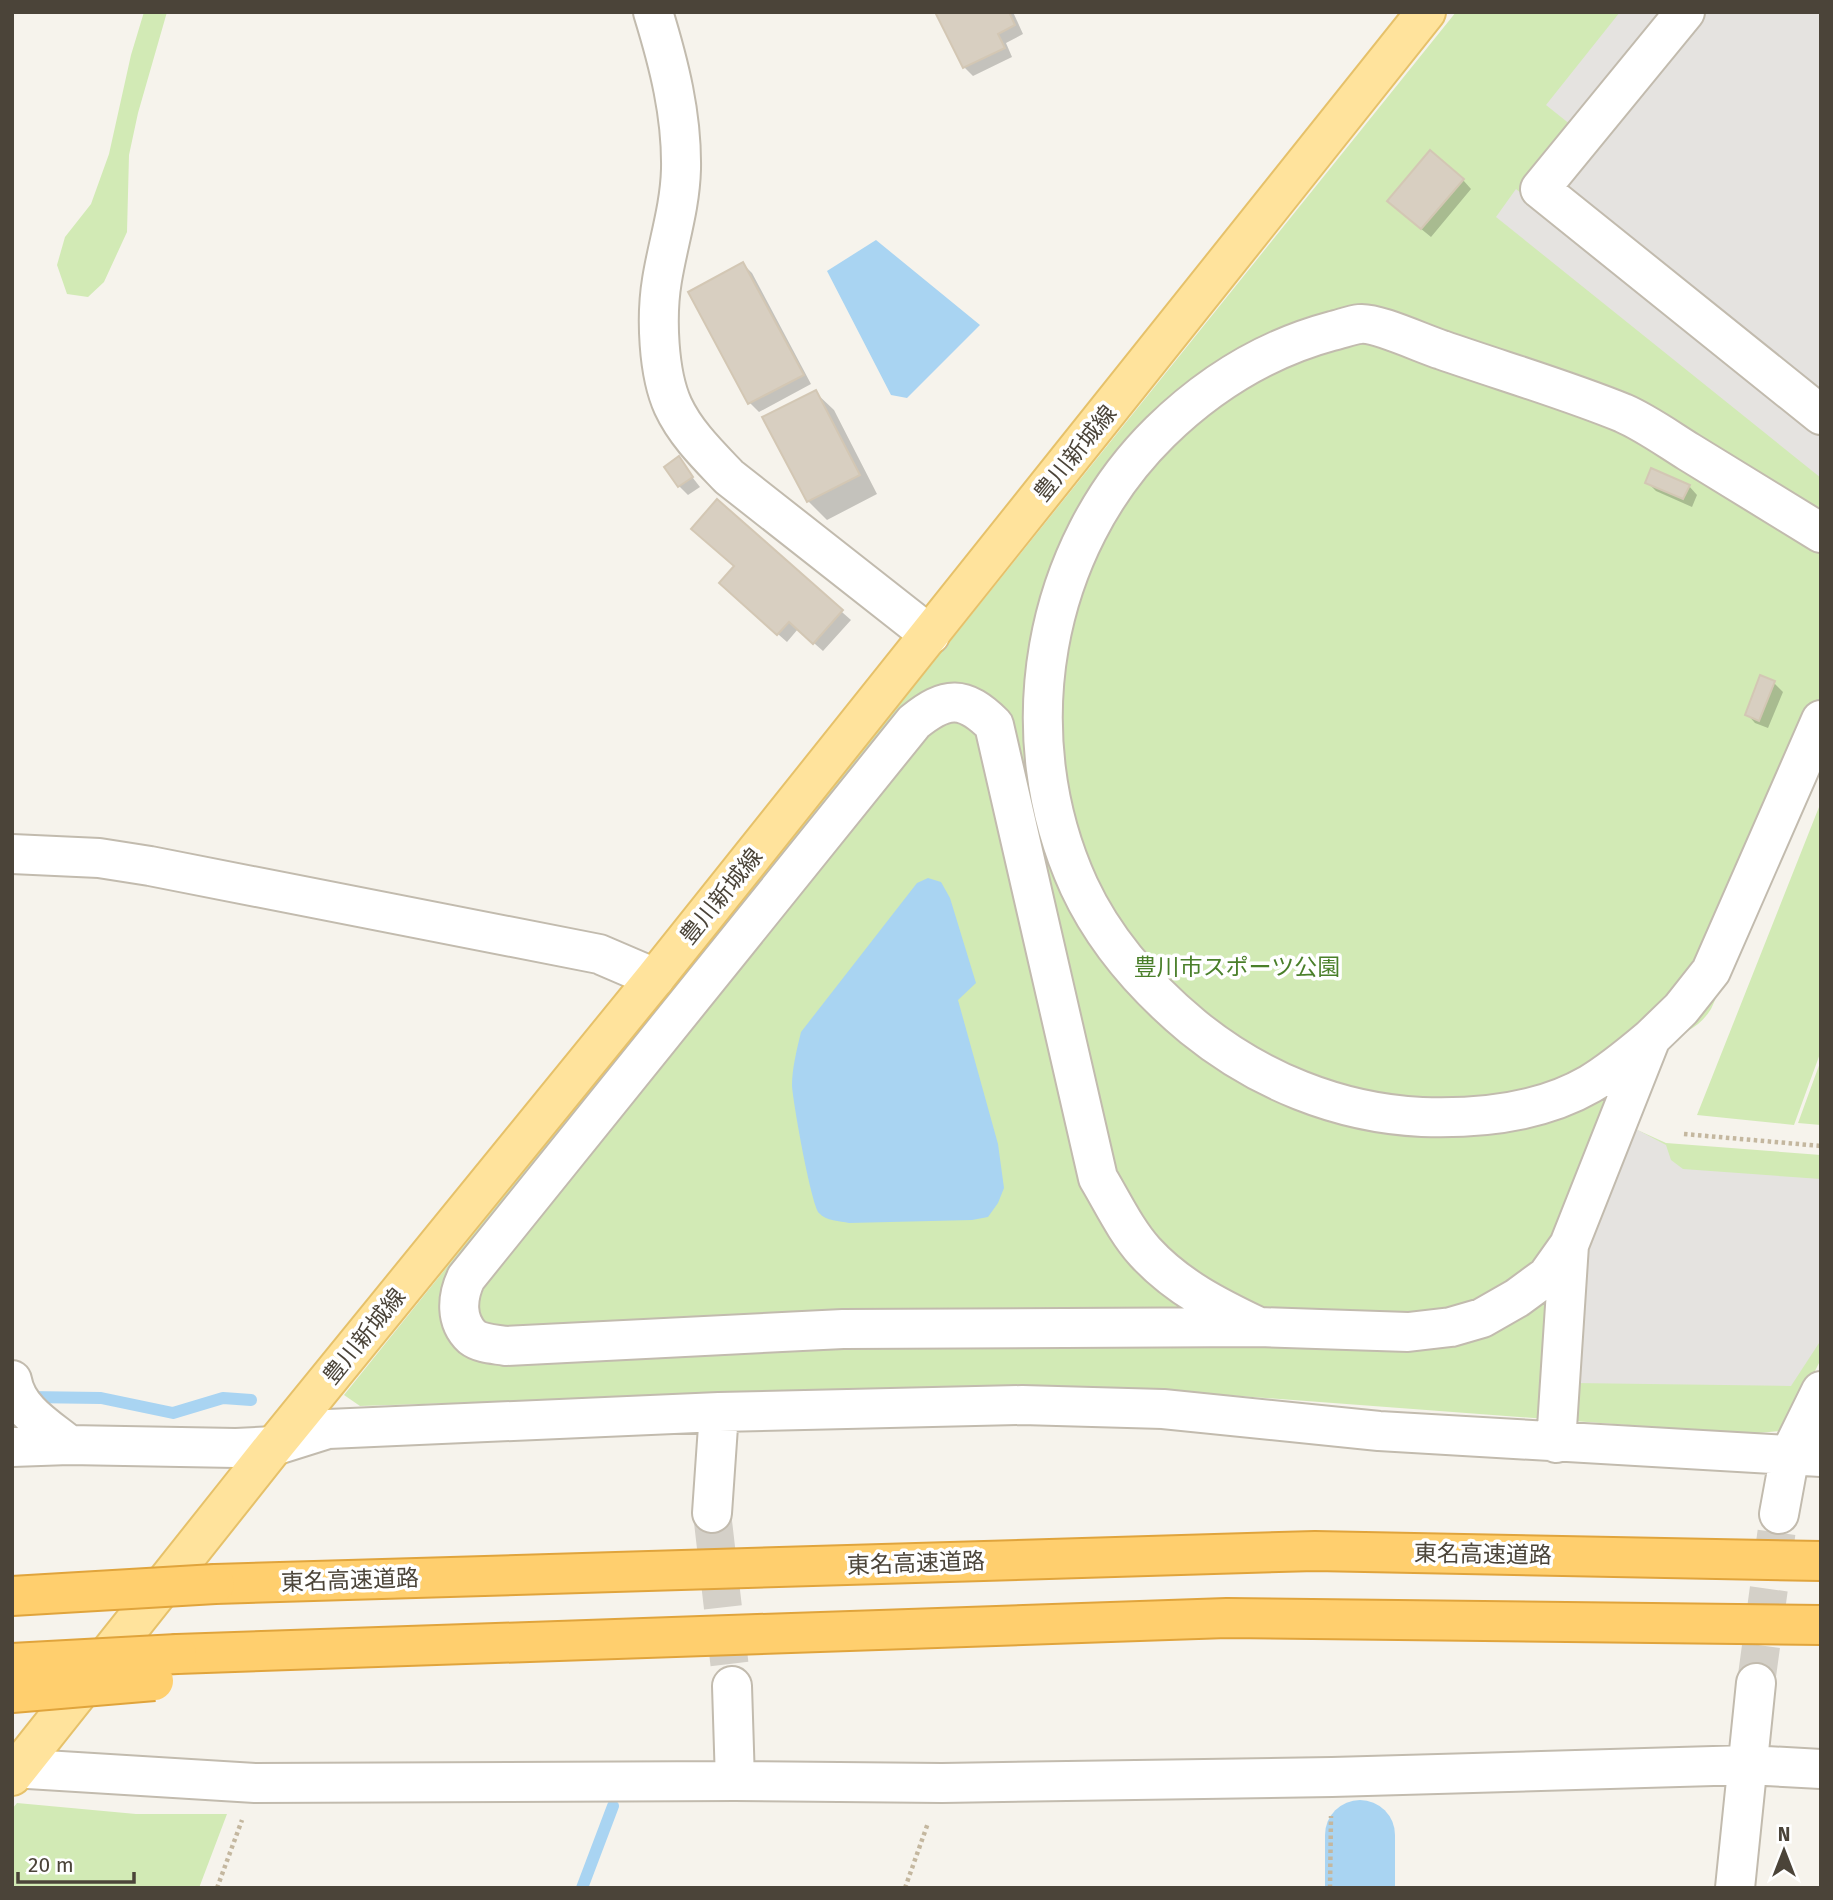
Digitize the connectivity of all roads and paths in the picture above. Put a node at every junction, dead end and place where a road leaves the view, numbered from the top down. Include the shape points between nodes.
1 (653, 12) edge
2 (1426, 12) edge
3 (1685, 12) edge
4 (1821, 415) edge
5 (1821, 533) edge
6 (930, 635) junction
7 (1821, 720) edge
8 (12, 854) edge
9 (655, 978) junction
10 (1651, 1038) junction
11 (1684, 1134) dead end
12 (1821, 1146) edge
13 (1569, 1245) junction
14 (1259, 1327) junction
15 (12, 1380) edge
16 (1821, 1391) edge
17 (719, 1412) junction
18 (1556, 1443) junction
19 (69, 1445) junction
20 (274, 1446) junction
21 (12, 1447) edge
22 (1805, 1456) edge
23 (712, 1513) tunnel mouth
24 (1779, 1514) tunnel mouth
25 (1821, 1561) edge
26 (12, 1596) edge
27 (1821, 1625) edge
28 (12, 1663) edge
29 (175, 1667) junction
30 (1756, 1683) tunnel mouth
31 (732, 1686) tunnel mouth
32 (12, 1693) edge
33 (1748, 1765) junction
34 (1821, 1769) edge
35 (14, 1771) edge
36 (1332, 1777) junction
37 (735, 1781) junction
38 (255, 1783) junction
39 (943, 1783) junction
40 (218, 1888) edge
41 (905, 1888) edge
42 (1330, 1888) edge
43 (1735, 1888) edge

1 - 6 street via 679,118 679,203 659,308 659,339 673,406 704,451 729,477
2 - 6 main road, 豊川新城線
3 - 4 street via 1540,189
5 - 10 street via 1628,415 1364,323 1275,350 1194,401 1144,448 1113,489 1082,540 1066,578 1048,648 1042,719 1049,792 1066,853 1097,918 1139,976 1227,1054 1297,1090 1334,1101 1402,1116 1445,1118 1509,1111 1558,1099 1590,1084
6 - 9 main road, 豊川新城線
7 - 10 street via 1711,971
8 - 9 street via 99,858 150,866 599,954
9 - 20 main road, 豊川新城線
10 - 13 street
11 - 12 path
13 - 14 street via 1547,1276 1517,1298 1482,1318 1451,1327 1408,1332
13 - 18 street
14 - 14 street via 1206,1302 1173,1279 1144,1251 1098,1178 994,725 965,703 948,702 914,722 466,1278 459,1293 459,1312 474,1338 506,1346 843,1329
15 - 19 street via 28,1412
16 - 22 street
17 - 18 street via 1022,1405 1163,1409
17 - 20 street via 328,1429
17 - 23 street
18 - 22 street
19 - 20 street
19 - 21 street
20 - 35 main road, 豊川新城線
22 - 24 street
25 - 26 highway, 東名高速道路, bridge via 1315,1551 215,1584
27 - 29 highway via 1227,1618 477,1645
28 - 29 highway, bridge
29 - 32 highway, bridge
30 - 33 street
31 - 37 street
33 - 34 street
33 - 36 street
33 - 43 street
35 - 38 street
36 - 39 street
36 - 42 path
37 - 38 street
37 - 39 street
38 - 40 path
39 - 41 path

